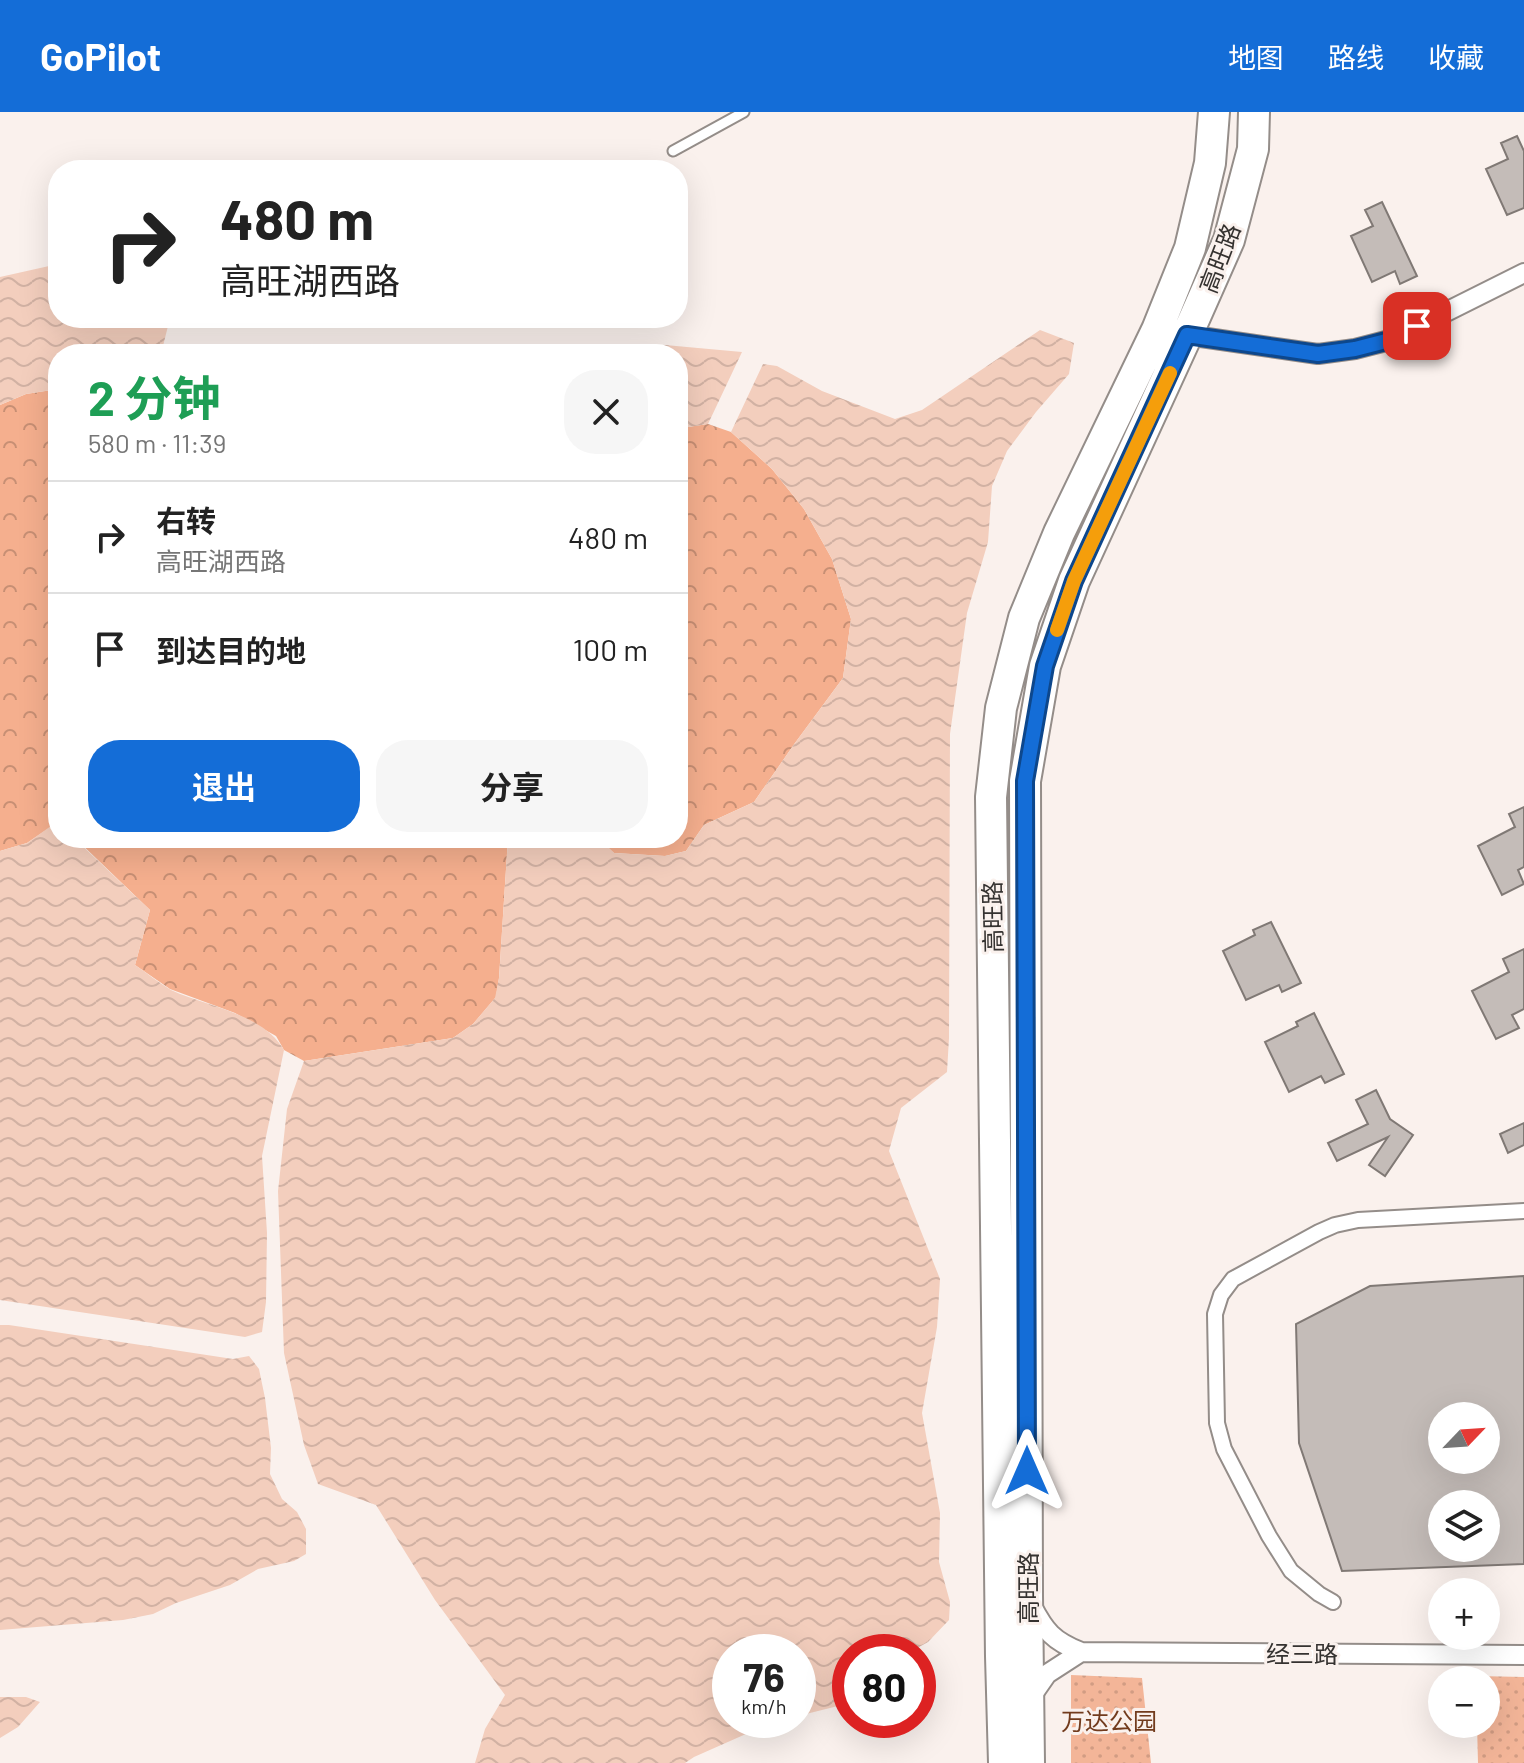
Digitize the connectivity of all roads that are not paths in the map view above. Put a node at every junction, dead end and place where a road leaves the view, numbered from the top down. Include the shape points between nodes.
1 (744, 112) edge
2 (1214, 112) edge
3 (1254, 112) edge
4 (673, 151) dead end
5 (1524, 273) edge
6 (1157, 330) junction
7 (1187, 335) junction
8 (1524, 1211) edge
9 (1027, 1596) junction
10 (1333, 1602) dead end
11 (1081, 1652) junction
12 (1524, 1655) edge
13 (1028, 1702) junction
14 (1004, 1763) edge
15 (1029, 1763) edge

1 - 4 lane
2 - 6 highway, 高旺路 via 1210,163 1190,248
3 - 7 highway, 高旺路 via 1253,149 1229,240
5 - 7 street via 1390,340 1355,349 1318,354
6 - 7 street
6 - 14 highway, 高旺路 via 1024,618 1001,708 991,797
7 - 9 highway, 高旺路 via 1074,581 1045,666 1025,781
8 - 10 street via 1335,1225 1233,1279 1221,1295 1215,1314 1217,1423 1224,1449 1291,1571
9 - 11 street via 1046,1631
9 - 13 highway, 高旺路
11 - 12 street, 经三路
11 - 13 street via 1047,1674
13 - 15 highway, 高旺路

